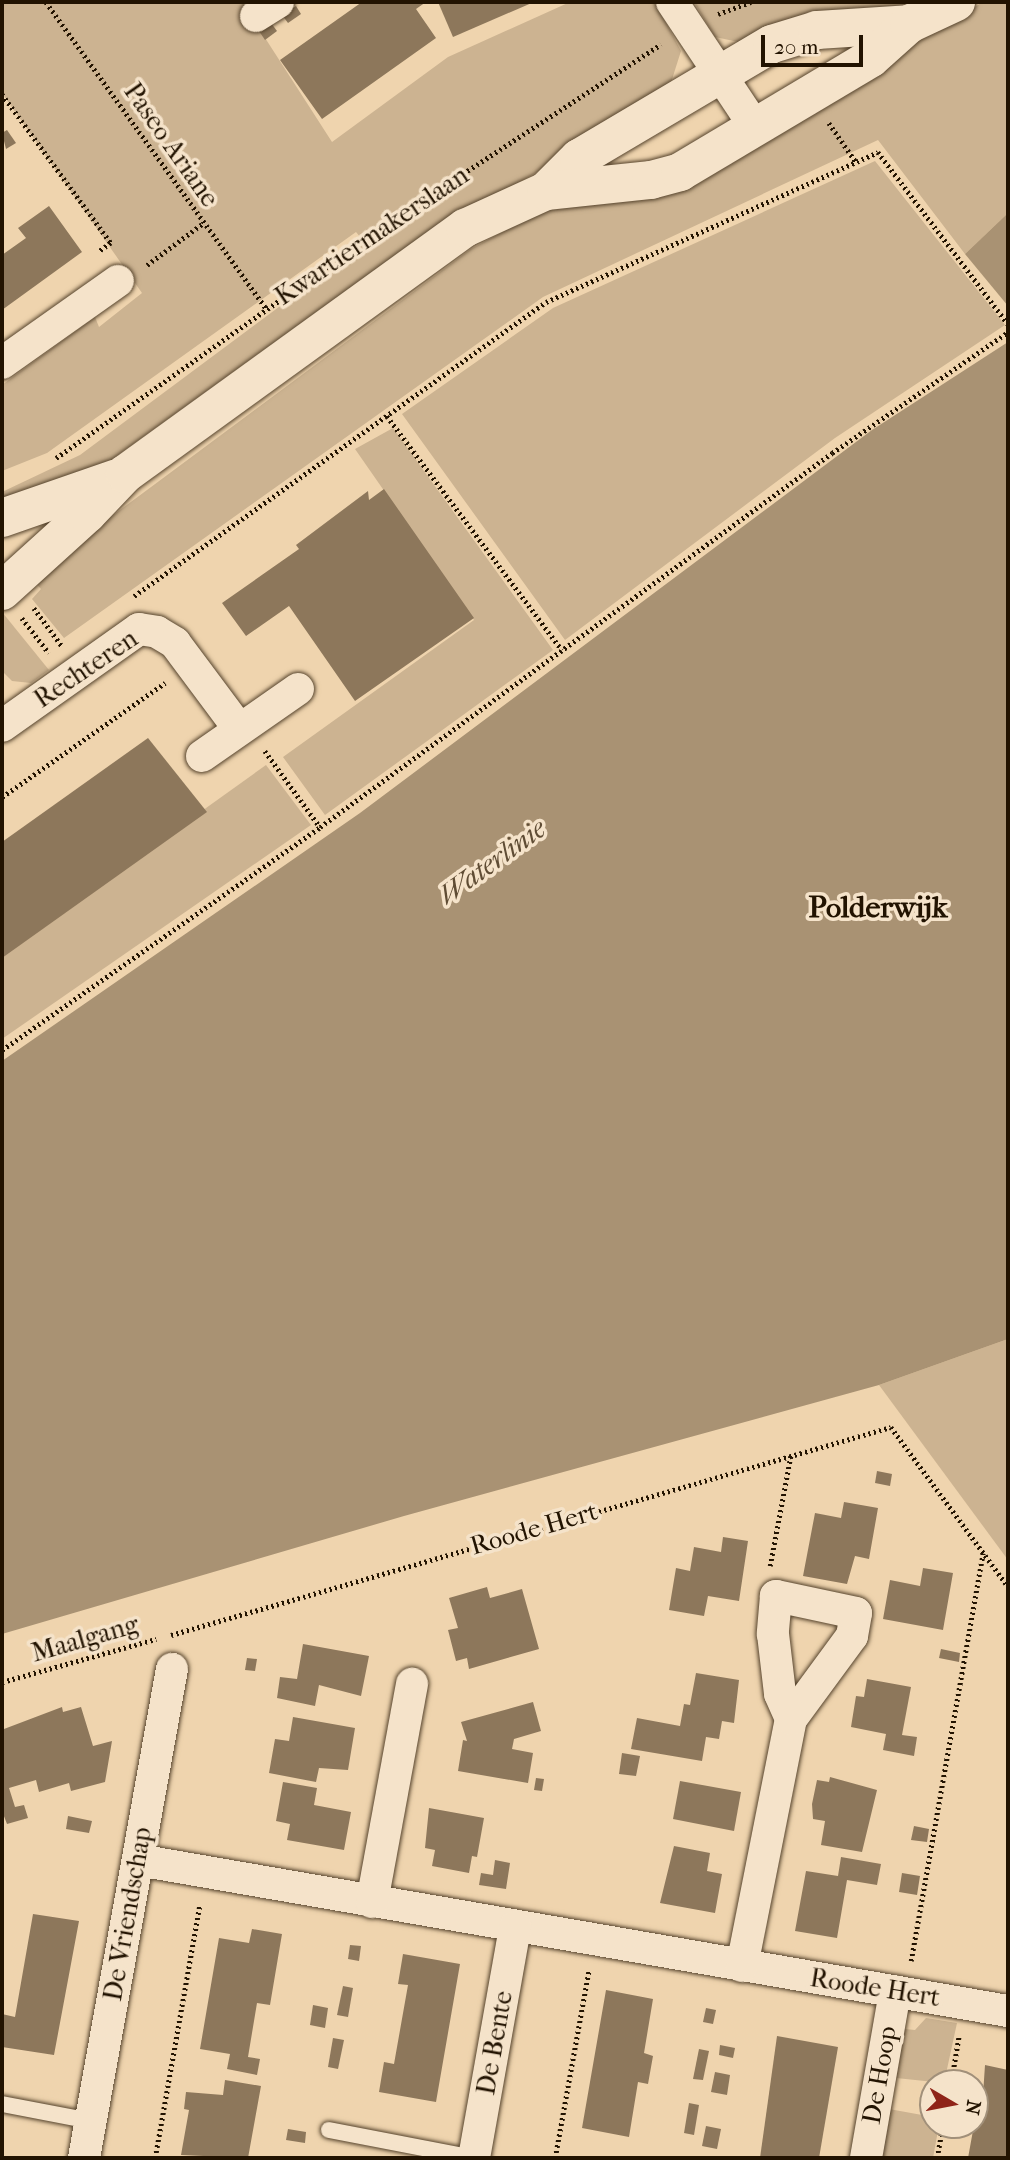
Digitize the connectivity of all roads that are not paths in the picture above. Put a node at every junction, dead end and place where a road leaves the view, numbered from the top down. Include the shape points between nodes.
1 (956, 2) edge
2 (680, 14) edge
3 (909, 24) junction
4 (720, 74) junction
5 (755, 127) junction
6 (546, 191) junction
7 (118, 281) road end
8 (2, 363) edge
9 (125, 474) junction
10 (2, 518) edge
11 (12, 595) edge
12 (298, 689) dead end
13 (6, 714) edge
14 (243, 727) junction
15 (202, 756) dead end
16 (173, 1669) dead end
17 (412, 1684) dead end
18 (790, 1719) junction
19 (138, 1860) junction
20 (372, 1902) junction
21 (515, 1927) junction
22 (742, 1966) junction
23 (900, 1993) junction
24 (1008, 2011) edge
25 (2, 2104) edge
26 (90, 2121) junction
27 (329, 2130) dead end
28 (84, 2158) edge
29 (474, 2158) edge
30 (866, 2158) edge

1 - 3 main road, Kwartiermakerslaan
2 - 4 street
3 - 4 main road, Kwartiermakerslaan via 817,30 772,44
3 - 5 main road, Kwartiermakerslaan via 871,58
4 - 5 street
4 - 6 main road, Kwartiermakerslaan via 579,158
5 - 6 main road, Kwartiermakerslaan via 670,175
6 - 9 main road, Kwartiermakerslaan via 465,228
7 - 8 street
9 - 10 main road, Kwartiermakerslaan
9 - 11 main road, Kwartiermakerslaan
12 - 14 street
13 - 14 street, Rechteren via 69,678 139,628 175,643
14 - 15 street
16 - 19 street, De Vriendschap
17 - 20 street
18 - 18 street via 780,1694 773,1634 776,1596 856,1613 852,1636
18 - 22 street
19 - 20 street, Roode Hert
19 - 26 street, De Vriendschap
20 - 21 street, Roode Hert
21 - 22 street, Roode Hert
21 - 29 street, De Bente
22 - 23 street, Roode Hert
23 - 24 street, Roode Hert
23 - 30 street, De Hoop
25 - 26 lane
26 - 28 street, De Vriendschap
27 - 29 lane

